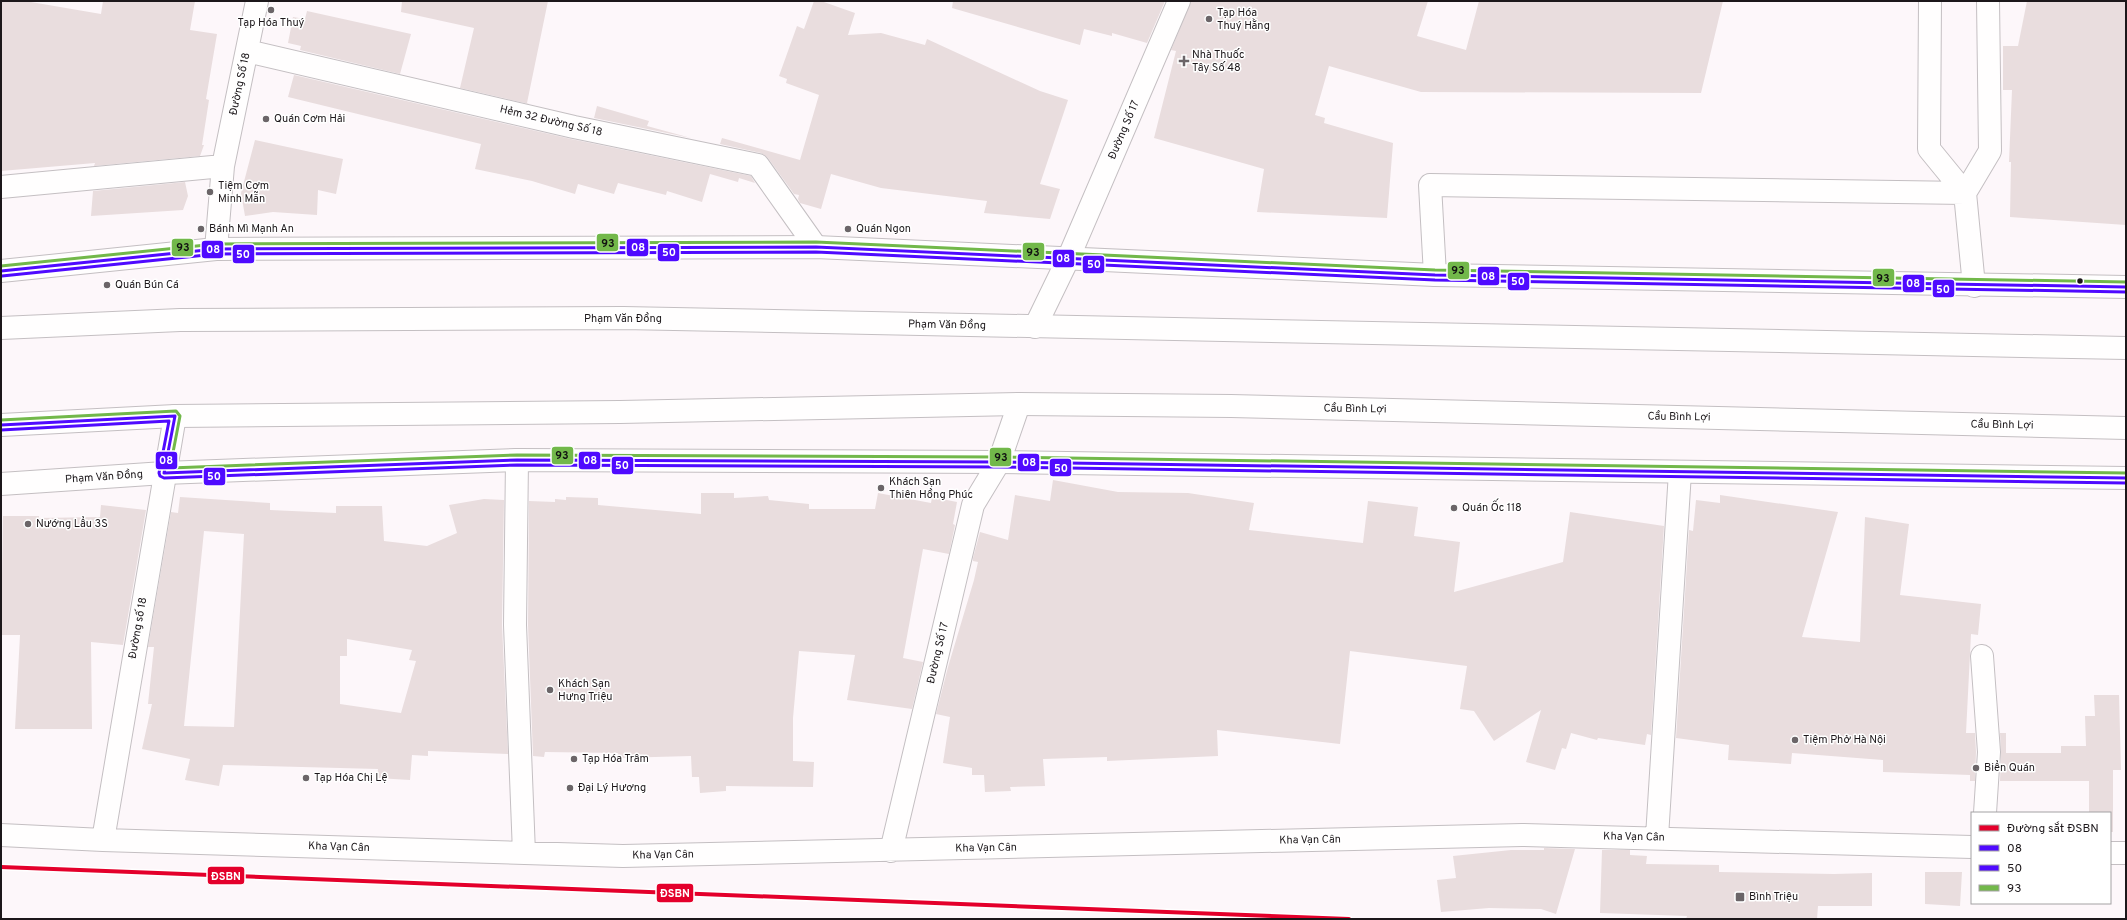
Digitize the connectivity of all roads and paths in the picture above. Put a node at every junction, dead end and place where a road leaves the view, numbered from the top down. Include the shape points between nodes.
1 (257, 1) edge
2 (1179, 1) edge
3 (1930, 1) edge
4 (1988, 1) edge
5 (247, 51) junction
6 (223, 166) junction
7 (1, 186) edge
8 (1965, 193) junction
9 (816, 247) junction
10 (216, 249) junction
11 (1068, 259) junction
12 (1, 271) edge
13 (1435, 275) junction
14 (1974, 286) junction
15 (2126, 288) edge
16 (1036, 327) junction
17 (1, 328) edge
18 (2126, 348) edge
19 (1019, 404) junction
20 (175, 416) junction
21 (1, 425) edge
22 (2126, 428) edge
23 (517, 460) junction
24 (999, 462) junction
25 (1680, 472) junction
26 (164, 473) junction
27 (2126, 478) edge
28 (1, 484) edge
29 (1982, 656) dead end
30 (1986, 812) edge
31 (1, 835) edge
32 (1657, 837) junction
33 (103, 840) junction
34 (1971, 847) edge
35 (891, 851) junction
36 (2111, 852) edge
37 (524, 853) junction
38 (2126, 854) edge

1 - 5 main road, Đường Số 18
2 - 11 main road, Đường Số 17
3 - 8 main road via 1929,149
4 - 8 main road via 1990,151
5 - 6 main road, Đường Số 18
5 - 9 main road, Hẻm 32 Đường Số 18 via 574,127 758,165
6 - 7 main road
6 - 10 main road
8 - 13 main road via 1430,185
8 - 14 main road
9 - 10 main road
9 - 11 main road
10 - 12 main road
11 - 13 main road
11 - 16 main road, Đường Số 17
13 - 14 main road
14 - 15 main road
16 - 17 main road, Phạm Văn Đồng via 607,318 180,320
16 - 18 main road, Phạm Văn Đồng
19 - 20 main road via 620,412
19 - 22 main road, Cầu Bình Lợi via 1231,406
19 - 24 main road, Đường Số 17
20 - 21 main road
20 - 26 main road, Đường số 18
23 - 24 main road, Phạm Văn Đồng
23 - 26 main road, Phạm Văn Đồng
23 - 37 main road via 515,625
24 - 25 main road, Phạm Văn Đồng
24 - 35 main road, Đường Số 17 via 973,505
25 - 27 main road, Phạm Văn Đồng
25 - 32 main road
26 - 28 main road, Phạm Văn Đồng
26 - 33 main road, Đường số 18
29 - 30 main road via 1989,752
31 - 33 main road, Kha Vạn Cân
32 - 34 main road, Kha Vạn Cân
32 - 35 main road, Kha Vạn Cân via 1404,837
33 - 37 main road, Kha Vạn Cân
35 - 37 main road, Kha Vạn Cân via 623,856
36 - 38 main road

